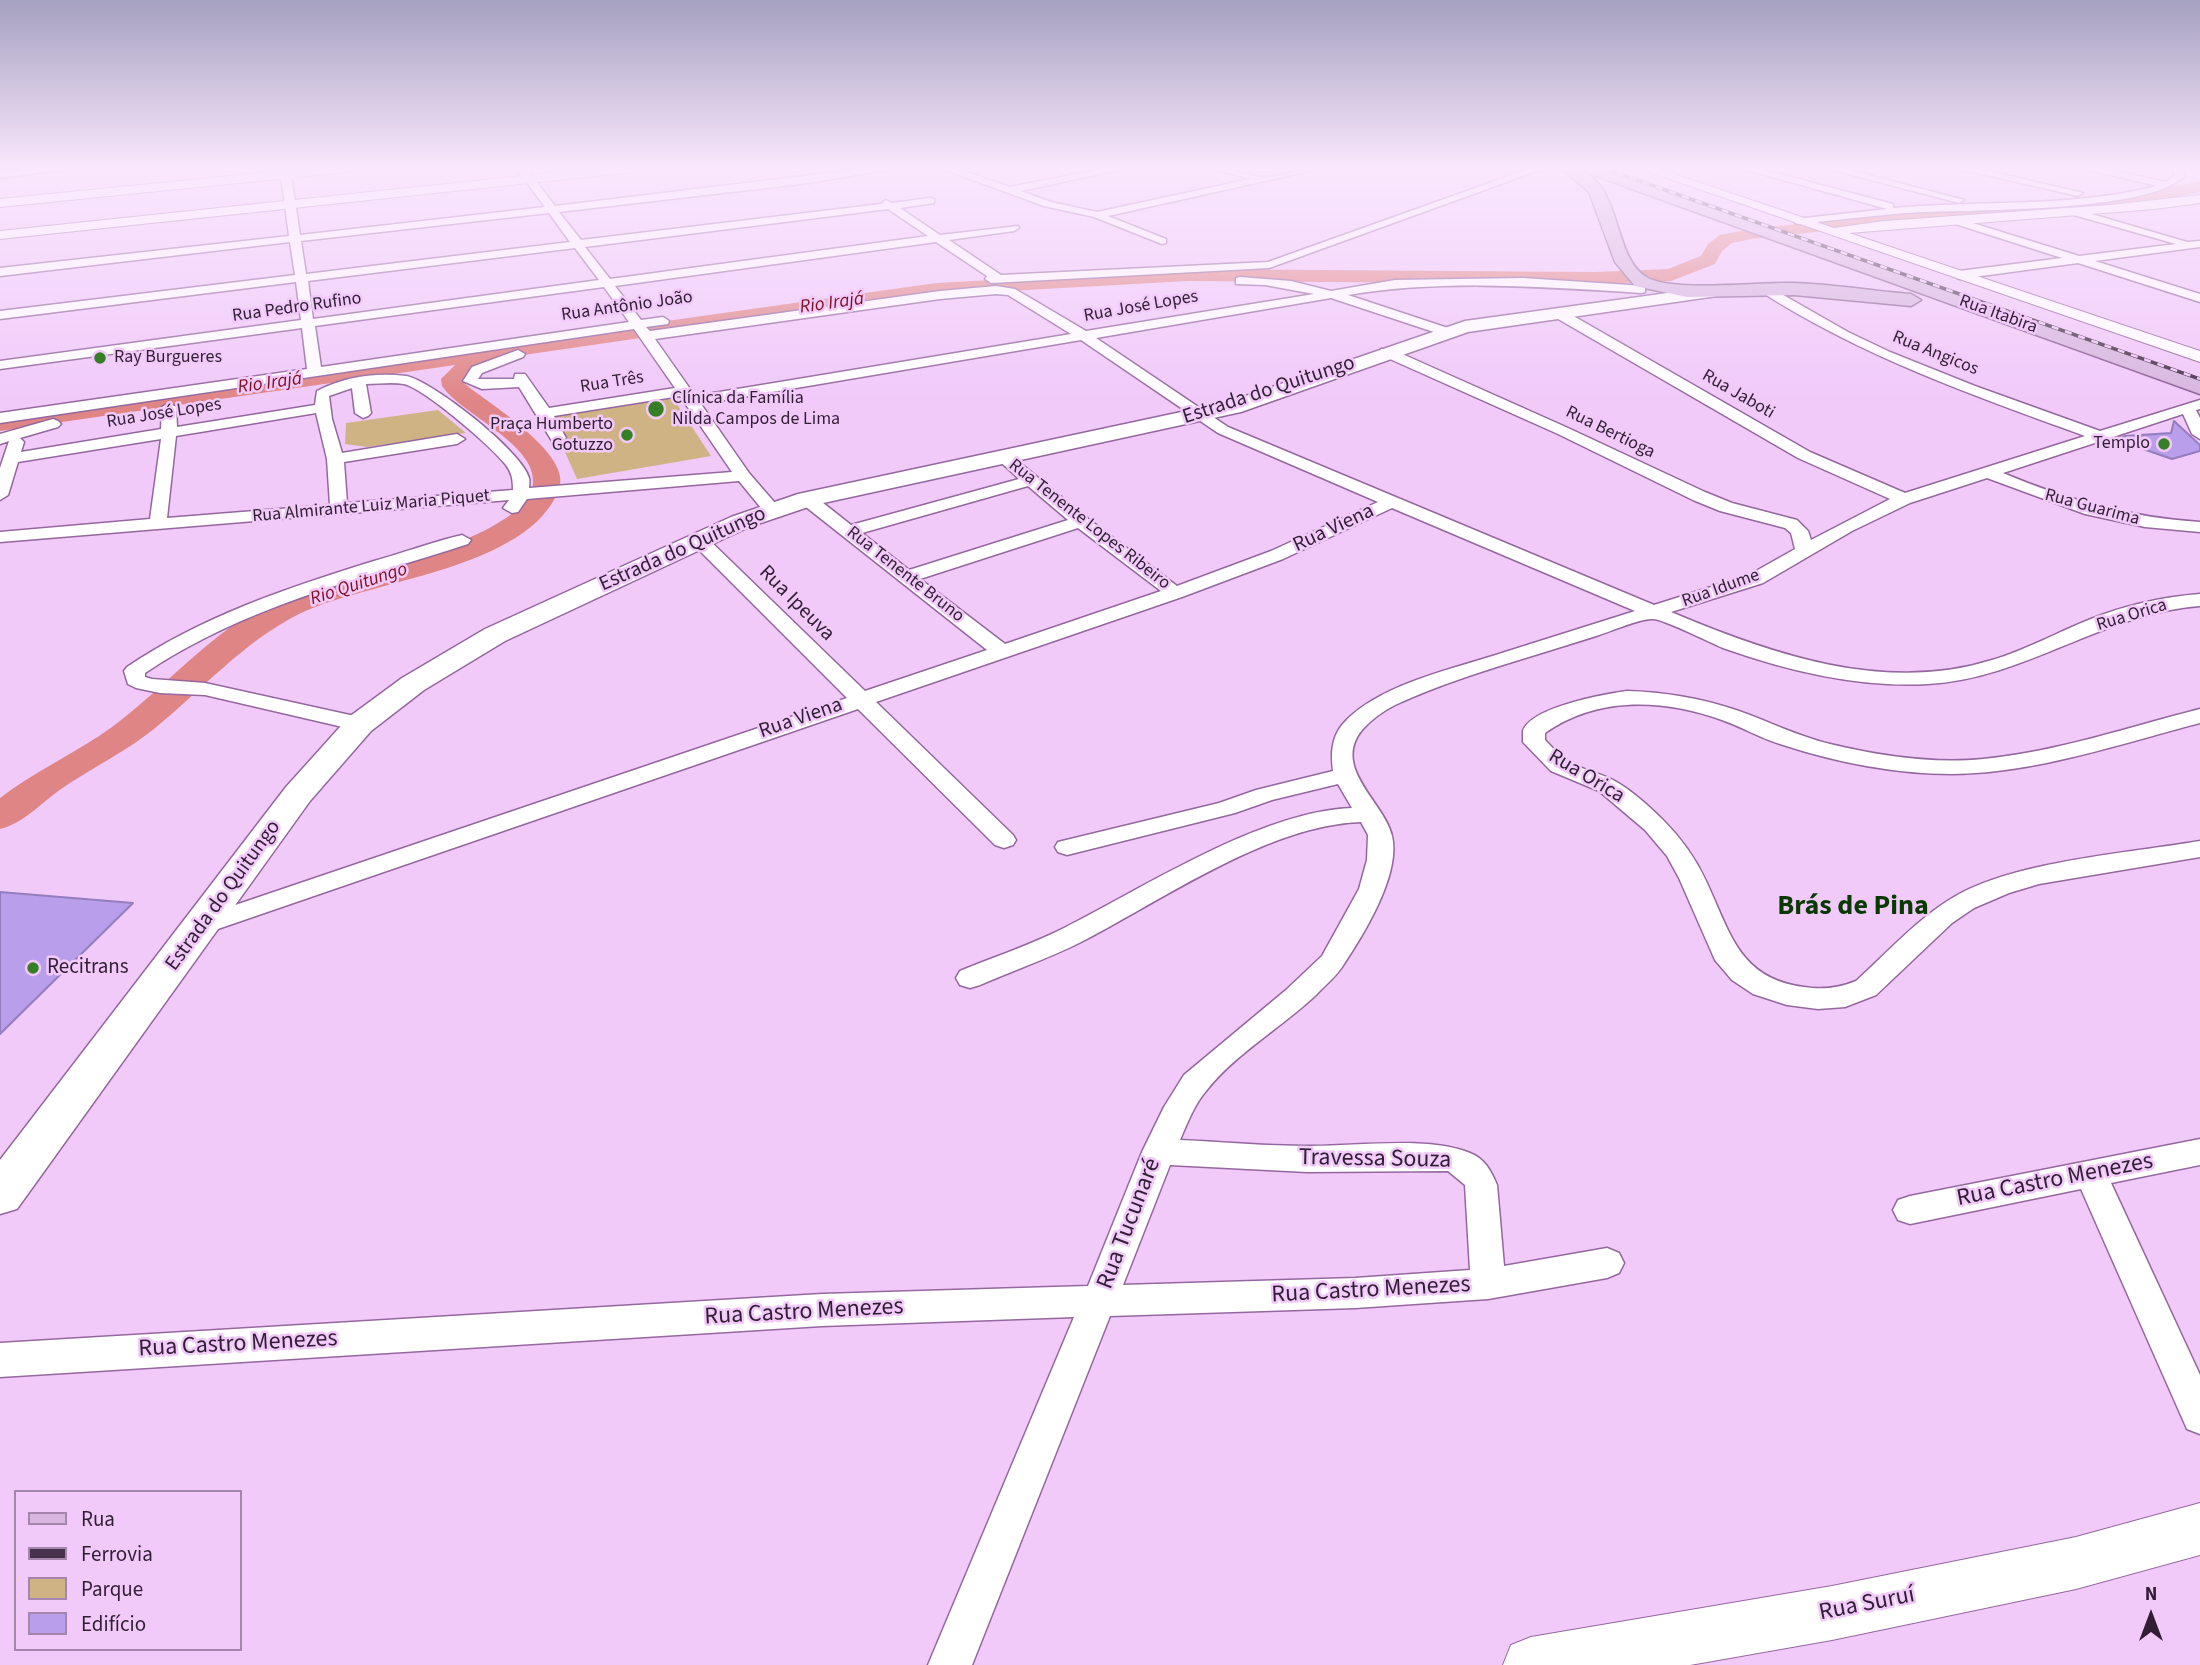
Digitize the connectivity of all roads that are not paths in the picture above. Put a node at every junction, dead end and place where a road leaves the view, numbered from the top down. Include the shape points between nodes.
1 (228, 246) edge
2 (297, 246) edge
3 (557, 246) edge
4 (580, 246) edge
5 (891, 246) edge
6 (951, 246) edge
7 (1323, 246) edge
8 (1618, 246) edge
9 (1802, 246) edge
10 (1872, 246) edge
11 (2034, 246) edge
12 (2191, 246) edge
13 (2079, 260) junction
14 (0, 272) edge
15 (1959, 275) junction
16 (303, 278) junction
17 (999, 279) junction
18 (1638, 281) junction
19 (1223, 282) dead end
20 (607, 284) junction
21 (1915, 285) junction
22 (1764, 288) junction
23 (1718, 291) junction
24 (1013, 293) junction
25 (1044, 294) dead end
26 (1328, 295) junction
27 (1885, 297) junction
28 (2200, 298) edge
29 (1609, 306) junction
30 (1558, 313) junction
31 (1993, 313) junction
32 (0, 315) edge
33 (307, 324) junction
34 (641, 330) junction
35 (1446, 332) junction
36 (1084, 336) junction
37 (528, 351) dead end
38 (1387, 352) junction
39 (2200, 357) edge
40 (0, 365) edge
41 (315, 373) junction
42 (358, 381) junction
43 (2200, 387) edge
44 (689, 396) junction
45 (2194, 406) edge
46 (169, 407) junction
47 (322, 408) junction
48 (363, 412) dead end
49 (545, 413) junction
50 (1199, 416) junction
51 (0, 418) edge
52 (169, 433) junction
53 (18, 434) junction
54 (2200, 434) edge
55 (2100, 436) junction
56 (558, 438) dead end
57 (0, 439) edge
58 (457, 439) dead end
59 (12, 457) junction
60 (1003, 457) junction
61 (335, 459) junction
62 (1988, 472) junction
63 (743, 476) junction
64 (1032, 480) junction
65 (0, 495) edge
66 (528, 495) junction
67 (807, 499) junction
68 (1905, 499) junction
69 (1393, 501) junction
70 (340, 509) junction
71 (772, 509) junction
72 (509, 512) dead end
73 (1081, 522) junction
74 (158, 524) junction
75 (2200, 527) edge
76 (850, 531) junction
77 (0, 537) edge
78 (461, 540) dead end
79 (700, 541) junction
80 (1805, 551) junction
81 (906, 577) junction
82 (1175, 593) junction
83 (2200, 600) edge
84 (1655, 612) junction
85 (1002, 652) junction
86 (860, 699) junction
87 (2200, 716) edge
88 (360, 724) junction
89 (1345, 775) junction
90 (1373, 825) junction
91 (1004, 839) dead end
92 (1067, 847) dead end
93 (2200, 849) edge
94 (203, 925) junction
95 (970, 978) dead end
96 (1158, 1152) junction
97 (2200, 1152) edge
98 (2091, 1174) junction
99 (0, 1195) edge
100 (1910, 1210) dead end
101 (1607, 1263) dead end
102 (1488, 1284) junction
103 (1100, 1301) junction
104 (0, 1360) edge
105 (2200, 1416) edge
106 (2200, 1529) edge
107 (950, 1665) edge
108 (1531, 1665) edge

1 - 14 street
2 - 16 street
3 - 16 street
4 - 20 street
5 - 20 street, Rua Pedro Rufino
6 - 17 street
7 - 17 street, Rua Antônio João via 1269,265
8 - 18 main road
9 - 21 main road, Rua Itabira
10 - 15 street
11 - 13 street
12 - 13 street
13 - 15 street
13 - 28 street
15 - 39 street
16 - 32 street
16 - 33 street
17 - 34 street, Rua Antônio João via 898,288
18 - 23 main road
18 - 26 street, Rua José Lopes via 1435,282
18 - 29 main road, Estrada do Quitungo via 1631,299
19 - 26 street via 1272,282
20 - 33 street, Rua Pedro Rufino
20 - 34 street
21 - 27 main road via 1920,293
21 - 31 main road, Rua Itabira
22 - 23 main road, Estrada do Quitungo
22 - 27 main road, Estrada do Quitungo
22 - 55 street, Rua Angicos via 1865,346
23 - 29 main road, Estrada do Quitungo
24 - 25 street, Rua Antônio João
24 - 34 street, Rua Antônio João via 915,298
24 - 36 street, Rua Orica
26 - 35 street
26 - 36 street, Rua José Lopes
27 - 31 main road, Estrada do Quitungo
29 - 30 main road, Estrada do Quitungo
30 - 35 main road, Estrada do Quitungo
30 - 68 street, Rua Jaboti via 1804,455
31 - 43 main road, Rua Itabira
33 - 40 street, Rua Pedro Rufino
33 - 41 street
34 - 41 street, Rua Antônio João
34 - 44 street
35 - 38 main road, Estrada do Quitungo
36 - 44 street, Rua José Lopes
36 - 50 street, Rua Orica
37 - 49 street via 489,363 470,380 487,385 522,380
38 - 50 main road, Estrada do Quitungo
38 - 80 street, Rua Bertioga via 1717,503 1791,524 1799,531
41 - 51 street, Rua Antônio João
42 - 46 street
42 - 47 street via 322,394
42 - 48 street
42 - 66 street via 405,380 421,386 478,429 512,462
44 - 49 street, Rua Três
44 - 63 street
45 - 54 street
45 - 55 street, Rua Idume
46 - 52 street
46 - 53 street
47 - 52 street, Rua José Lopes via 208,421
47 - 61 street
49 - 56 street
50 - 60 main road, Estrada do Quitungo
50 - 69 street, Rua Orica
52 - 59 street, Rua José Lopes
52 - 74 street
53 - 57 street
53 - 59 street
55 - 62 street, Rua Idume
58 - 61 street
59 - 65 street
60 - 64 street, Rua Tenente Lopes Ribeiro
60 - 67 main road, Estrada do Quitungo
61 - 70 street
62 - 68 street, Rua Idume
62 - 75 street, Rua Guarima via 2096,513
63 - 66 street, Rua Almirante Luiz Maria Piquet
63 - 71 street
64 - 73 street, Rua Tenente Lopes Ribeiro
64 - 76 street
66 - 70 street, Rua Almirante Luiz Maria Piquet
66 - 72 street
67 - 71 main road, Estrada do Quitungo
67 - 76 street, Rua Tenente Bruno
68 - 80 street, Rua Idume
69 - 82 street, Rua Viena via 1277,555
69 - 84 street, Rua Orica
70 - 74 street, Rua Almirante Luiz Maria Piquet
71 - 79 main road, Estrada do Quitungo
73 - 81 street
73 - 82 street, Rua Tenente Lopes Ribeiro
74 - 77 street, Rua Almirante Luiz Maria Piquet
76 - 81 street, Rua Tenente Bruno
78 - 88 street via 281,597 208,629 134,671 135,680 147,685 201,689
79 - 86 street, Rua Ipeuva
79 - 88 main road, Estrada do Quitungo via 495,635 413,684
80 - 84 street, Rua Idume via 1756,579
81 - 85 street, Rua Tenente Bruno
82 - 85 street, Rua Viena
83 - 84 street, Rua Orica via 2157,605 2120,616 1972,673 1932,676 1870,675 1801,665 1754,653
84 - 89 street, Rua Idume via 1385,702 1350,730 1343,746
85 - 86 street, Rua Viena
86 - 91 street, Rua Ipeuva
86 - 94 street, Rua Viena
87 - 93 street, Rua Orica via 2048,754 1955,767 1901,765 1848,756 1689,703 1647,698 1580,704 1549,718 1534,731 1534,742 1559,766 1607,786 1654,825 1692,878 1725,953 1742,973 1787,995 1846,997 1866,988 1943,916 2000,887 2037,876
88 - 94 main road, Estrada do Quitungo via 298,794
89 - 90 street, Rua Idume
89 - 92 street
90 - 95 street via 1334,816 1294,825 1215,860 1070,936
90 - 96 street, Rua Tucunaré via 1380,860 1372,889 1332,962 1195,1083
94 - 99 main road, Estrada do Quitungo
96 - 102 street, Travessa Souza via 1442,1157 1463,1162 1477,1173 1481,1185
96 - 103 street, Rua Tucunaré
97 - 98 street, Rua Castro Menezes
98 - 100 street, Rua Castro Menezes
98 - 105 street
101 - 102 street, Rua Castro Menezes
102 - 103 street, Rua Castro Menezes
103 - 104 street, Rua Castro Menezes via 822,1310
103 - 107 street, Rua Tucunaré
106 - 108 street, Rua Suruí via 2063,1566 1832,1613

